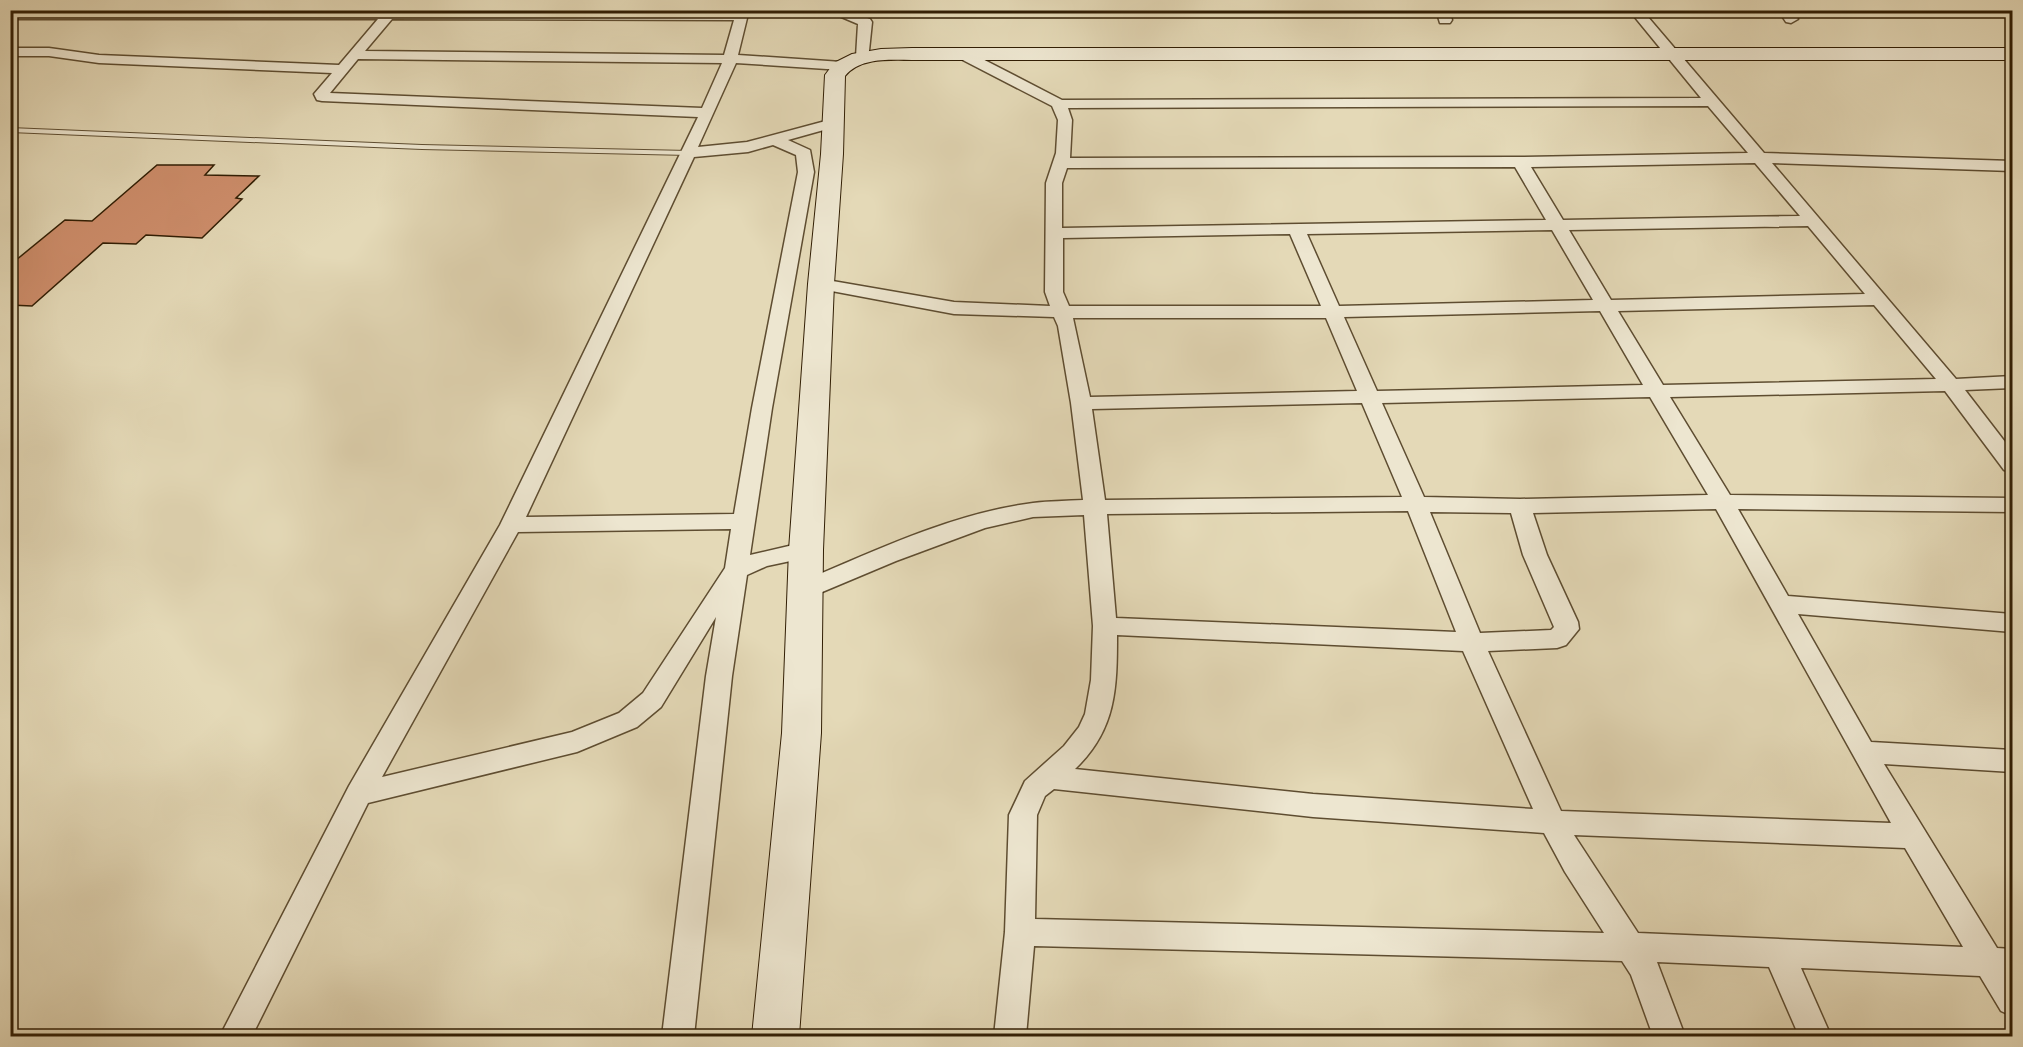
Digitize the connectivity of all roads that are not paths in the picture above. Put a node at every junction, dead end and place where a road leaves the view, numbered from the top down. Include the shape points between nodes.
1 (831, 10) edge
2 (1635, 10) edge
3 (190, 13) edge
4 (742, 13) edge
5 (390, 14) edge
6 (10, 15) edge
7 (866, 16) edge
8 (10, 52) edge
9 (962, 54) junction
10 (1672, 54) junction
11 (2013, 54) edge
12 (356, 55) junction
13 (732, 58) junction
14 (853, 62) junction
15 (342, 69) junction
16 (1712, 102) junction
17 (1059, 104) junction
18 (708, 113) junction
19 (833, 123) junction
20 (10, 129) edge
21 (777, 141) junction
22 (689, 153) junction
23 (1760, 158) junction
24 (1520, 162) junction
25 (1060, 163) junction
26 (2013, 166) edge
27 (1813, 221) junction
28 (1556, 226) junction
29 (1297, 230) junction
30 (1053, 233) junction
31 (821, 284) junction
32 (1879, 299) junction
33 (1605, 306) junction
34 (1060, 312) junction
35 (1333, 312) junction
36 (2013, 382) edge
37 (1951, 385) junction
38 (1656, 391) junction
39 (1369, 397) junction
40 (1081, 403) junction
41 (2013, 465) edge
42 (1723, 502) junction
43 (1416, 504) junction
44 (2013, 505) edge
45 (1520, 506) junction
46 (1095, 507) junction
47 (744, 521) junction
48 (511, 525) junction
49 (806, 550) junction
50 (737, 569) junction
51 (807, 589) junction
52 (1781, 604) junction
53 (2013, 623) edge
54 (1105, 626) junction
55 (1472, 642) junction
56 (1863, 752) junction
57 (2013, 761) edge
58 (1049, 777) junction
59 (359, 794) junction
60 (1553, 823) junction
61 (1914, 836) junction
62 (1020, 932) junction
63 (1632, 947) junction
64 (1779, 954) junction
65 (2000, 963) edge
66 (2013, 1000) edge
67 (236, 1036) edge
68 (678, 1036) edge
69 (775, 1036) edge
70 (1010, 1036) edge
71 (1669, 1036) edge
72 (1815, 1036) edge

1 - 7 street
2 - 10 street
3 - 5 street
3 - 6 street
4 - 5 street
4 - 13 street
5 - 12 street
7 - 14 street
8 - 15 street
9 - 10 main road
9 - 14 main road
9 - 17 street
10 - 11 main road
10 - 16 street
12 - 13 street
12 - 15 street
13 - 14 street
13 - 18 street
14 - 19 main road via 835,75
15 - 18 street via 322,97
16 - 17 street
16 - 23 street
17 - 25 street via 1065,120
18 - 22 street
19 - 21 street
19 - 31 main road
20 - 22 lane via 422,147
21 - 22 street
21 - 47 street via 804,153 806,168
22 - 48 street
23 - 24 street
23 - 26 street
23 - 27 street
24 - 25 street
24 - 28 street
25 - 30 street via 1054,183
27 - 28 street
27 - 32 street
28 - 29 street
28 - 33 street
29 - 30 street
29 - 35 street
30 - 34 street via 1054,292
31 - 34 street via 954,308
31 - 49 main road
32 - 33 street
32 - 37 street
33 - 35 street
33 - 38 street
34 - 35 street
34 - 40 street via 1067,326
35 - 39 street
36 - 37 street
37 - 38 street
37 - 41 street
38 - 39 street
38 - 42 street
39 - 40 street
39 - 43 street
40 - 46 street
42 - 44 street
42 - 45 street
42 - 52 street
43 - 45 street
43 - 46 street
43 - 55 street
45 - 55 street via 1535,555 1567,629 1557,639
46 - 51 street via 1033,510 980,521
46 - 54 street
47 - 48 street
47 - 50 street
48 - 59 street
49 - 50 street
49 - 51 main road
50 - 59 street via 652,700 628,720 586,738
50 - 68 street via 710,741
51 - 69 main road via 798,766
52 - 53 street
52 - 56 street
54 - 55 street
54 - 58 street via 1104,680 1098,714 1090,733
55 - 60 street
56 - 57 street
56 - 61 street
58 - 60 street via 1293,804
58 - 62 street via 1035,789 1023,815
59 - 67 street
60 - 61 street
60 - 63 street via 1575,864
61 - 65 street
62 - 63 street
62 - 70 street
63 - 64 street
63 - 71 street via 1650,979
64 - 65 street
64 - 72 street
65 - 66 street

